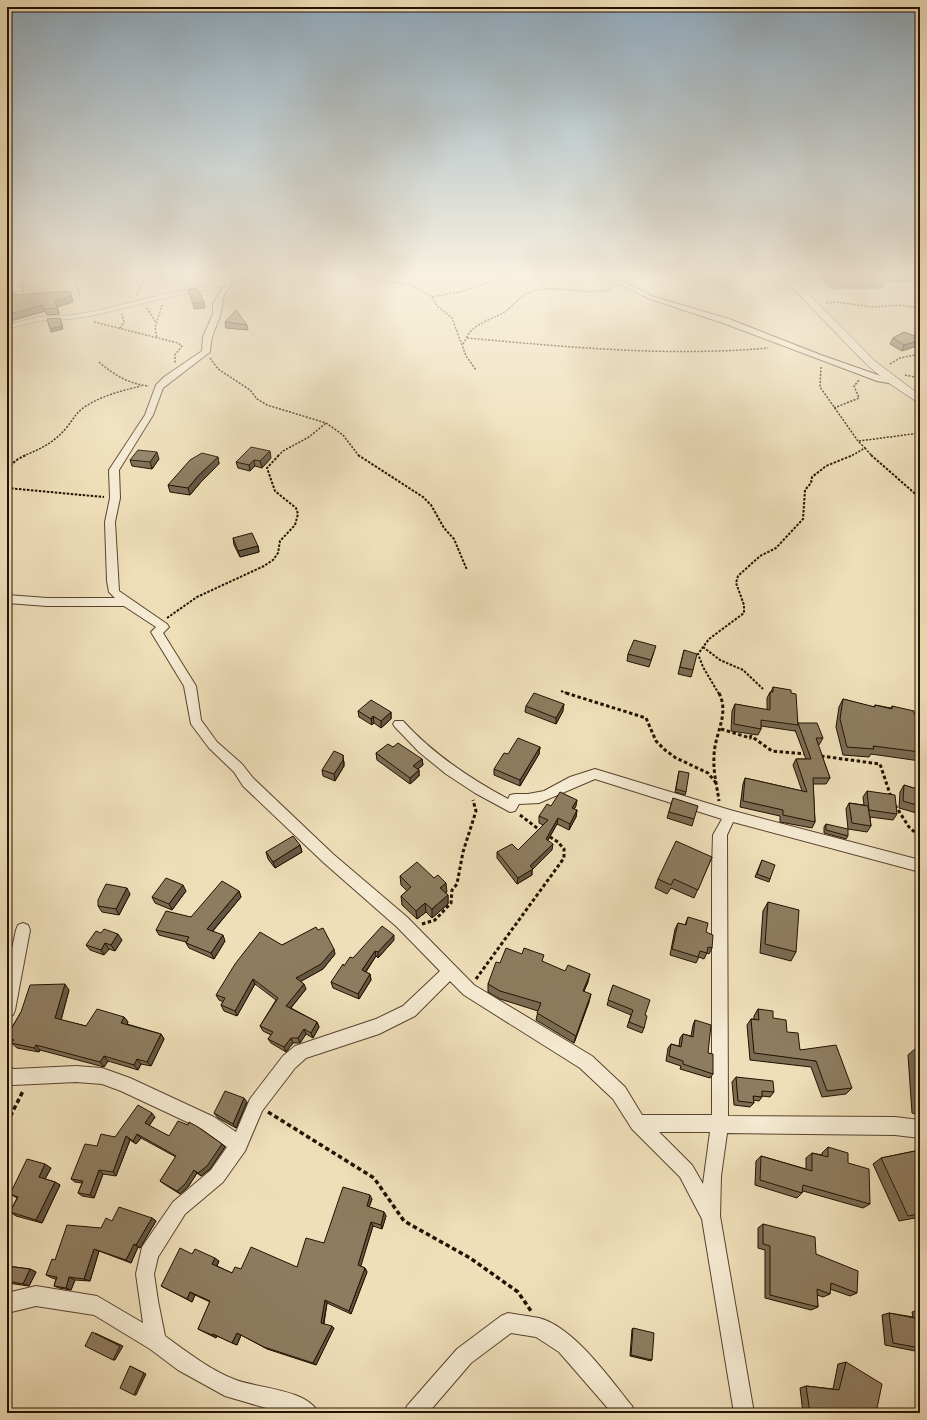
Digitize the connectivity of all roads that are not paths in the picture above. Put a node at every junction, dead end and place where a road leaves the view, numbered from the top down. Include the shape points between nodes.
1 (207, 341) edge
2 (775, 341) edge
3 (846, 341) edge
4 (875, 373) junction
5 (920, 400) edge
6 (7, 598) edge
7 (126, 602) junction
8 (399, 724) dead end
9 (730, 816) junction
10 (920, 866) edge
11 (23, 930) dead end
12 (450, 971) junction
13 (7, 1010) edge
14 (7, 1074) edge
15 (638, 1122) junction
16 (720, 1123) junction
17 (920, 1129) edge
18 (239, 1145) junction
19 (711, 1217) junction
20 (7, 1303) edge
21 (157, 1342) junction
22 (308, 1413) edge
23 (414, 1413) edge
24 (625, 1413) edge
25 (744, 1413) edge

1 - 7 street via 206,352 159,387 149,415 114,470 115,498 110,522 112,581 114,592
2 - 4 street via 818,357
3 - 4 street
4 - 5 street via 894,382
6 - 7 street via 47,602
7 - 12 street via 163,627 157,632 185,674 190,686 196,721 213,745 285,819 408,928
8 - 9 street via 414,741 473,786 510,807 515,799 527,800 548,796 583,776 595,774
9 - 10 street
9 - 16 street via 720,835
11 - 13 street
12 - 15 street via 469,990 586,1062 619,1093
12 - 18 street via 409,1011 379,1026 301,1052 289,1062 256,1105
14 - 18 street via 13,1077 76,1074 102,1076 208,1122
15 - 16 street
15 - 19 street via 686,1170
16 - 17 street via 895,1126
16 - 19 street via 712,1176
18 - 21 street via 217,1176 179,1208 149,1254 145,1274
19 - 25 street
20 - 21 street via 36,1296 97,1306
21 - 22 street via 185,1363 232,1389 299,1407
23 - 24 street via 464,1356 508,1323 539,1328 566,1345

